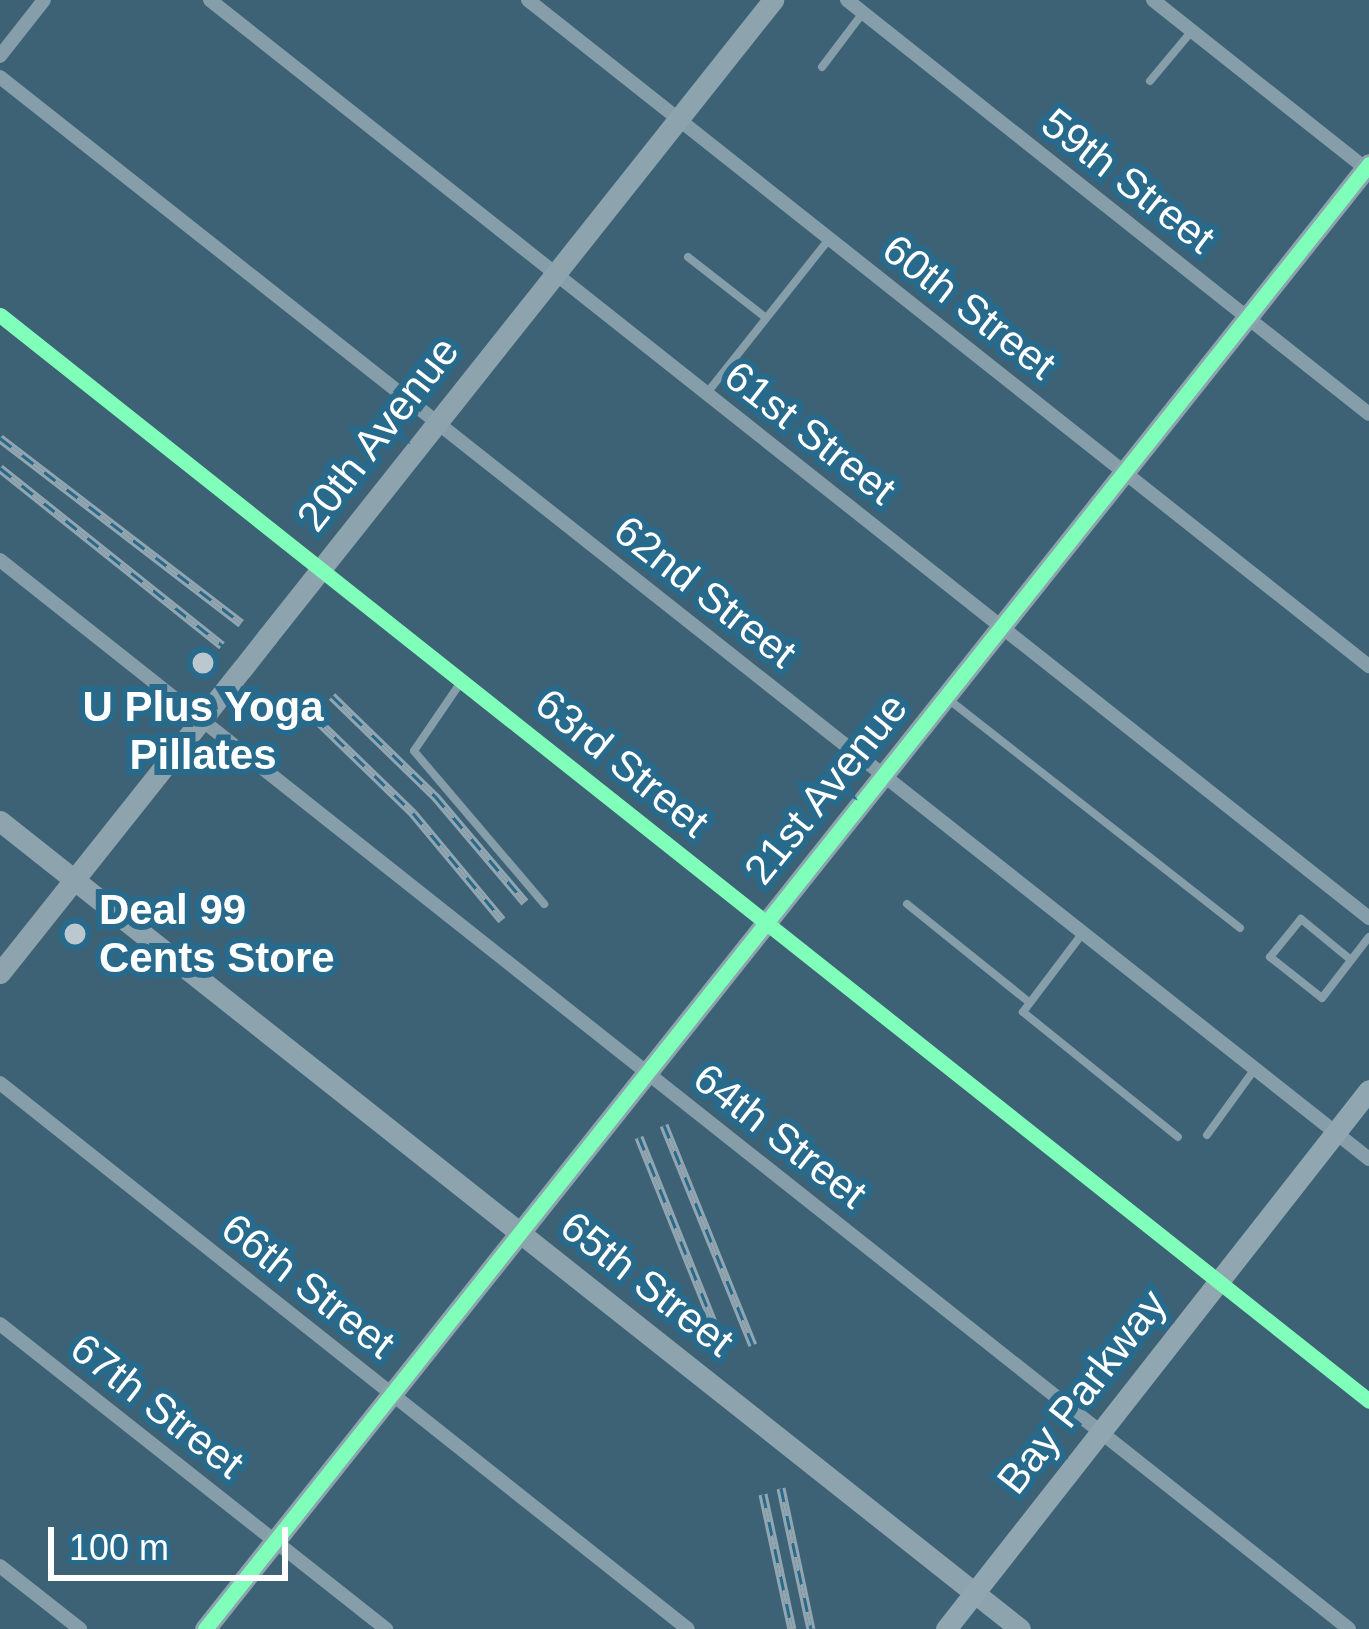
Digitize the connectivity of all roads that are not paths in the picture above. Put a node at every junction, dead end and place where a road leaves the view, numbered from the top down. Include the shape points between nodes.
1 (44, 0) edge
2 (210, 0) edge
3 (528, 0) edge
4 (773, 0) edge
5 (847, 0) edge
6 (1153, 0) edge
7 (863, 13) junction
8 (1192, 31) junction
9 (0, 56) edge
10 (822, 67) dead end
11 (0, 77) edge
12 (1150, 82) dead end
13 (678, 119) junction
14 (1368, 168) edge
15 (829, 239) junction
16 (688, 257) dead end
17 (555, 274) junction
18 (0, 315) edge
19 (1248, 318) junction
20 (766, 319) junction
21 (707, 394) junction
22 (1369, 414) edge
23 (436, 420) junction
24 (1125, 472) junction
25 (0, 560) edge
26 (321, 568) junction
27 (1002, 627) junction
28 (1369, 666) edge
29 (462, 681) junction
30 (946, 698) junction
31 (201, 719) junction
32 (884, 776) junction
33 (0, 821) edge
34 (74, 880) junction
35 (544, 904) dead end
36 (908, 904) dead end
37 (1369, 918) edge
38 (765, 923) junction
39 (1240, 928) dead end
40 (1082, 934) junction
41 (1369, 937) edge
42 (1351, 960) junction
43 (0, 974) edge
44 (1029, 1002) junction
45 (1255, 1069) junction
46 (647, 1073) junction
47 (0, 1083) edge
48 (1369, 1090) edge
49 (1336, 1133) junction
50 (1207, 1135) dead end
51 (1178, 1137) dead end
52 (1369, 1159) edge
53 (520, 1232) junction
54 (1218, 1281) junction
55 (0, 1324) edge
56 (392, 1394) junction
57 (1369, 1401) edge
58 (1101, 1432) junction
59 (275, 1541) junction
60 (0, 1566) edge
61 (974, 1592) junction
62 (80, 1629) edge
63 (206, 1629) edge
64 (386, 1629) edge
65 (688, 1629) edge
66 (946, 1629) edge
67 (1020, 1629) edge
68 (1349, 1629) edge

1 - 9 street
2 - 17 street, 61st Street
3 - 13 street, 60th Street
4 - 13 street, 20th Avenue
5 - 7 street, 59th Street
6 - 8 street
7 - 10 lane
7 - 19 street, 59th Street
8 - 12 lane
8 - 14 street
11 - 23 street, 62nd Street
13 - 15 street, 60th Street
13 - 17 street, 20th Avenue
14 - 19 street, 21st Avenue
15 - 20 lane
15 - 24 street, 60th Street
16 - 20 lane
17 - 21 street, 61st Street
17 - 23 street, 20th Avenue
18 - 26 street, 63rd Street
19 - 22 street, 59th Street
19 - 24 street, 21st Avenue
20 - 21 lane
21 - 27 street, 61st Street
23 - 26 street, 20th Avenue
23 - 32 street, 62nd Street
24 - 27 street, 21st Avenue
24 - 28 street, 60th Street
25 - 31 street, 64th Street
26 - 29 street, 63rd Street
26 - 31 street, 20th Avenue, bridge
27 - 30 street, 21st Avenue
27 - 37 street, 61st Street
29 - 35 lane via 416,742 416,755
29 - 38 street, 63rd Street
30 - 32 street, 21st Avenue
30 - 39 lane
31 - 34 street, 20th Avenue
31 - 46 street, 64th Street
32 - 38 street, 21st Avenue
32 - 40 street, 62nd Street
33 - 34 street, 65th Street
34 - 43 street, 20th Avenue
34 - 53 street, 65th Street
36 - 44 lane
38 - 46 street, 21st Avenue
38 - 54 street, 63rd Street
40 - 44 lane
40 - 45 street, 62nd Street
41 - 42 lane
42 - 42 lane via 1301,919 1270,957 1322,998
44 - 51 lane via 1023,1012
45 - 49 street, 62nd Street
45 - 50 lane
46 - 53 street, 21st Avenue
46 - 58 street, 64th Street
47 - 56 street, 66th Street
48 - 49 main road, Bay Parkway
49 - 52 street, 62nd Street
49 - 54 main road, Bay Parkway
53 - 56 street, 21st Avenue
53 - 61 street, 65th Street
54 - 57 street, 63rd Street
54 - 58 main road, Bay Parkway
55 - 59 street, 67th Street
56 - 59 street, 21st Avenue
56 - 65 street, 66th Street
58 - 61 main road, Bay Parkway
58 - 68 street, 64th Street
59 - 63 street, 21st Avenue
59 - 64 street, 67th Street
60 - 62 street
61 - 66 main road, Bay Parkway
61 - 67 street, 65th Street

